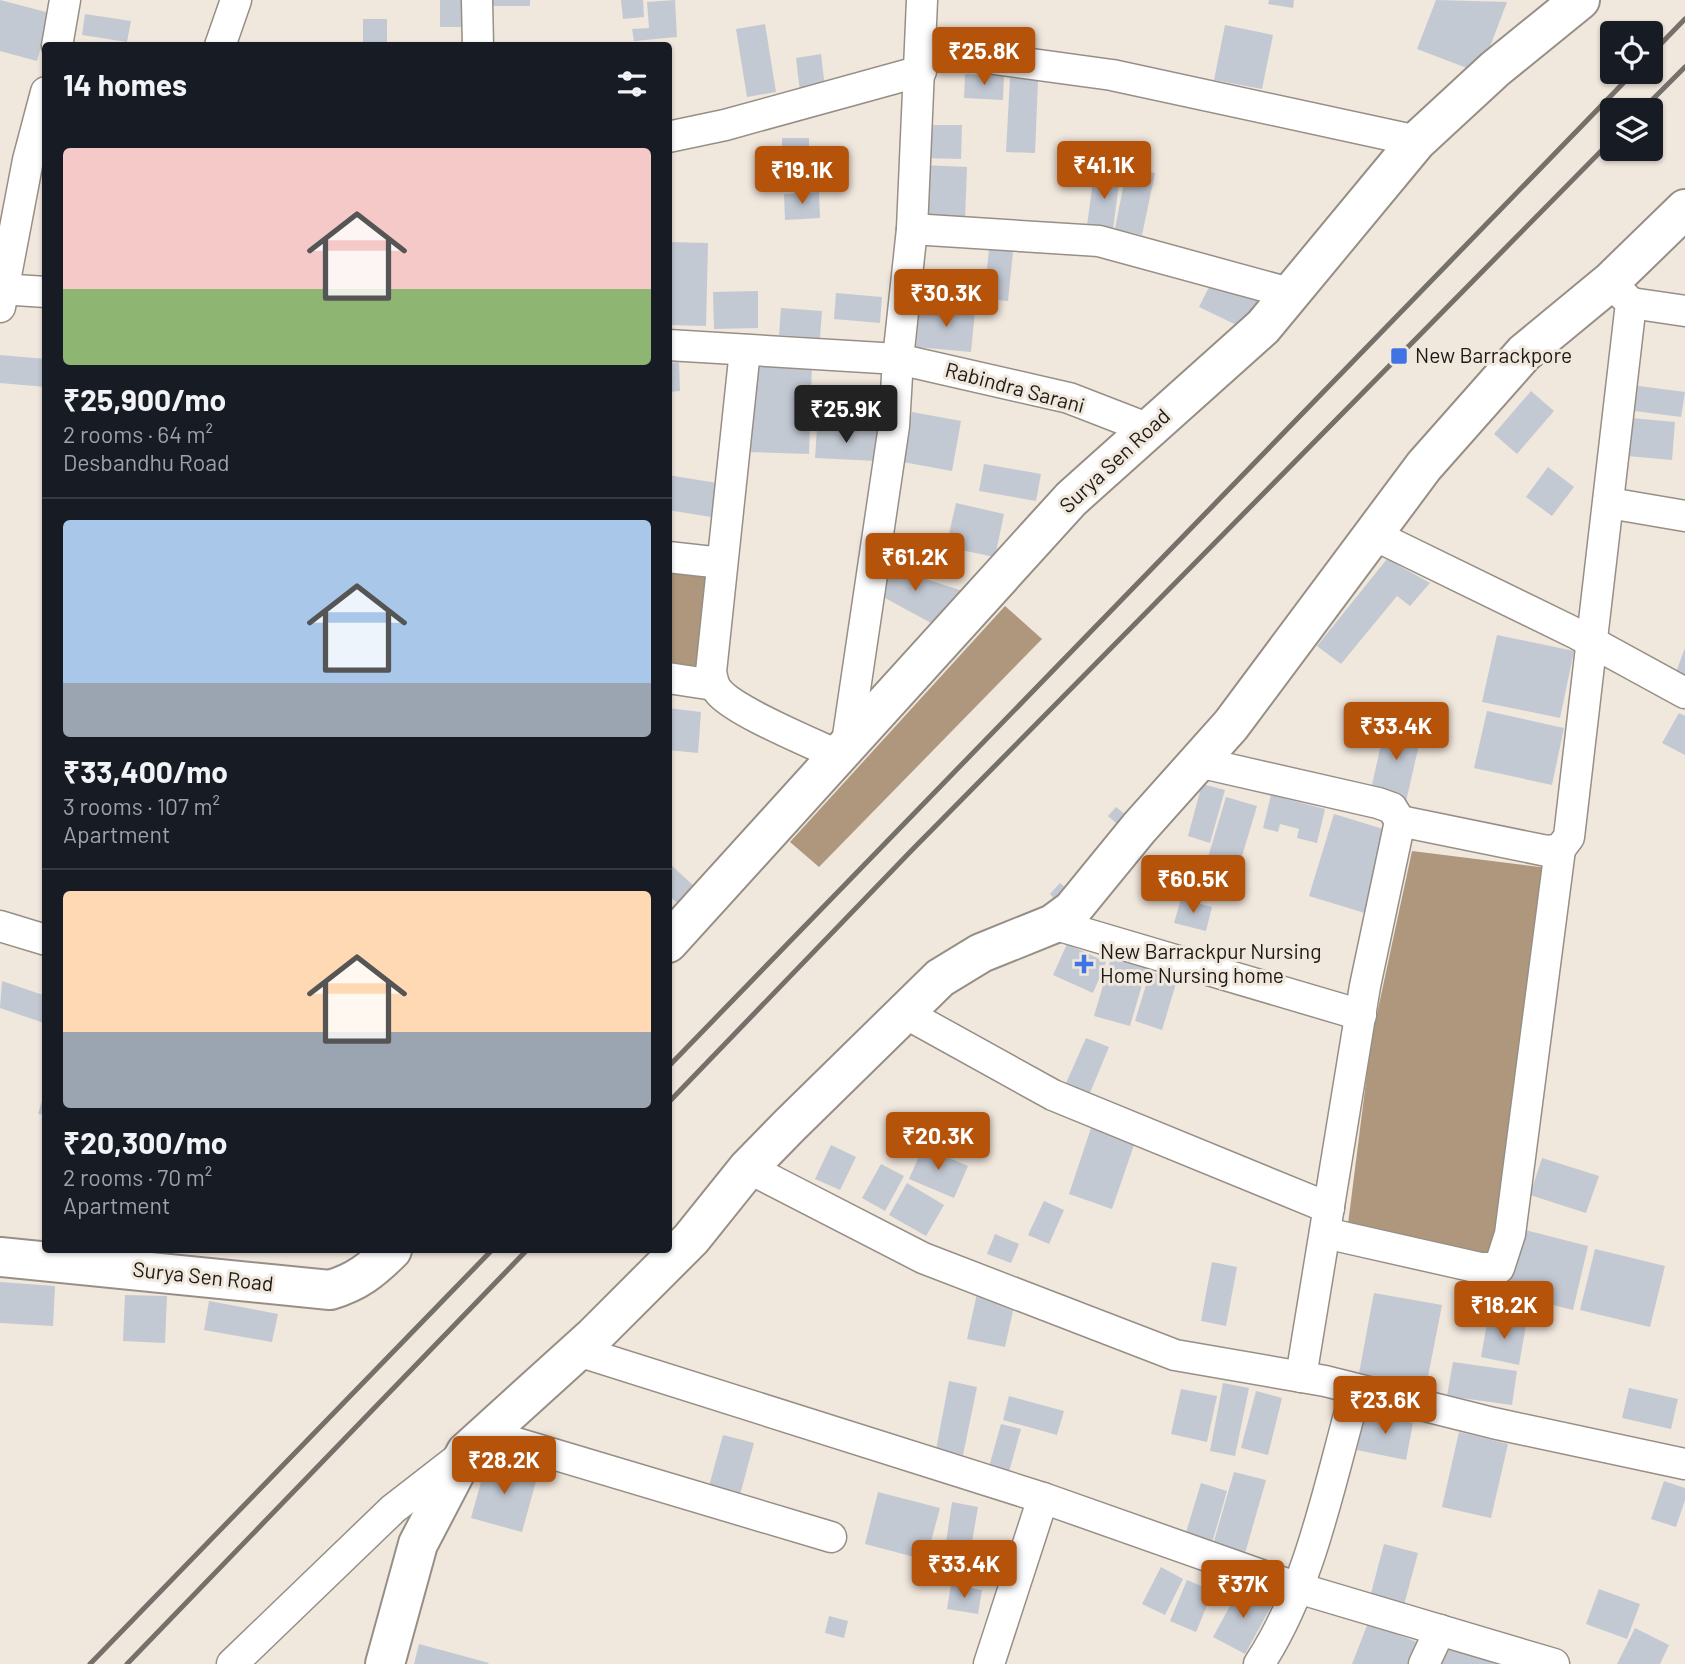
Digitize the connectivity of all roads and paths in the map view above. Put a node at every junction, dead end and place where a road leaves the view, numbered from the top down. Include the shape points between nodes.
1 (65, 0) edge
2 (236, 0) edge
3 (477, 0) edge
4 (922, 0) edge
5 (1580, 0) edge
6 (59, 42) edge
7 (221, 42) edge
8 (478, 42) edge
9 (921, 60) junction
10 (42, 103) edge
11 (672, 136) edge
12 (1417, 141) junction
13 (11, 187) edge
14 (1685, 209) edge
15 (912, 229) junction
16 (42, 292) edge
17 (1621, 293) junction
18 (1293, 294) junction
19 (1, 295) edge
20 (1685, 311) edge
21 (672, 345) edge
22 (745, 350) junction
23 (898, 359) junction
24 (1149, 429) junction
25 (1609, 503) junction
26 (1685, 516) edge
27 (1372, 534) junction
28 (672, 557) edge
29 (722, 563) junction
30 (1591, 642) junction
31 (672, 679) edge
32 (714, 685) junction
33 (1685, 692) edge
34 (842, 749) junction
35 (1198, 762) junction
36 (1400, 821) junction
37 (1560, 849) junction
38 (1053, 924) junction
39 (0, 926) edge
40 (42, 939) edge
41 (672, 939) edge
42 (903, 1012) junction
43 (1360, 1015) junction
44 (748, 1168) junction
45 (1327, 1220) junction
46 (389, 1253) edge
47 (0, 1257) edge
48 (578, 1351) junction
49 (1301, 1377) junction
50 (1356, 1390) junction
51 (476, 1443) junction
52 (1685, 1464) edge
53 (1043, 1498) junction
54 (831, 1537) dead end
55 (1298, 1588) junction
56 (1440, 1630) junction
57 (232, 1664) edge
58 (385, 1664) edge
59 (989, 1664) edge
60 (1259, 1664) edge
61 (1424, 1664) edge
62 (1554, 1664) edge

1 - 6 street
2 - 7 street
3 - 8 street
4 - 9 street
5 - 12 street, Surya Sen Road
9 - 11 street via 725,125
9 - 12 street via 1112,75
9 - 15 street
10 - 13 street
12 - 18 street, Surya Sen Road
13 - 19 street
14 - 17 street
15 - 18 street via 1099,240
15 - 23 street
16 - 19 street
17 - 20 street
17 - 25 street
17 - 27 street via 1524,353 1424,466
18 - 24 street, Surya Sen Road via 1263,327
21 - 22 street, Rabindra Sarani
22 - 23 street, Rabindra Sarani
22 - 29 street
23 - 24 street, Rabindra Sarani via 1069,398
23 - 34 street via 881,531
24 - 34 street, Surya Sen Road via 1071,499
25 - 26 street
25 - 30 street
27 - 30 street
27 - 35 street via 1231,725
28 - 29 street
29 - 32 street via 711,672
30 - 33 street
30 - 37 street via 1569,837
31 - 32 street
32 - 34 street via 721,695 769,723
34 - 41 street, Surya Sen Road
35 - 36 street via 1378,803 1392,808
35 - 38 street via 1072,910
36 - 37 street via 1548,851
36 - 43 street
37 - 45 street via 1510,1234 1499,1268 1479,1268
38 - 42 street via 981,953 940,978
38 - 43 street
39 - 40 street
42 - 44 street
42 - 45 street via 1053,1095
43 - 45 street
44 - 48 street via 691,1239
44 - 49 street via 923,1258 1175,1355
45 - 49 street
46 - 47 street, Surya Sen Road via 354,1283 330,1290
48 - 51 street
48 - 53 street
49 - 50 street
50 - 52 street
50 - 55 street
51 - 54 street
51 - 57 street via 393,1509
51 - 58 street via 418,1544
53 - 55 street
53 - 59 street
55 - 56 street
55 - 60 street
56 - 61 street
56 - 62 street

